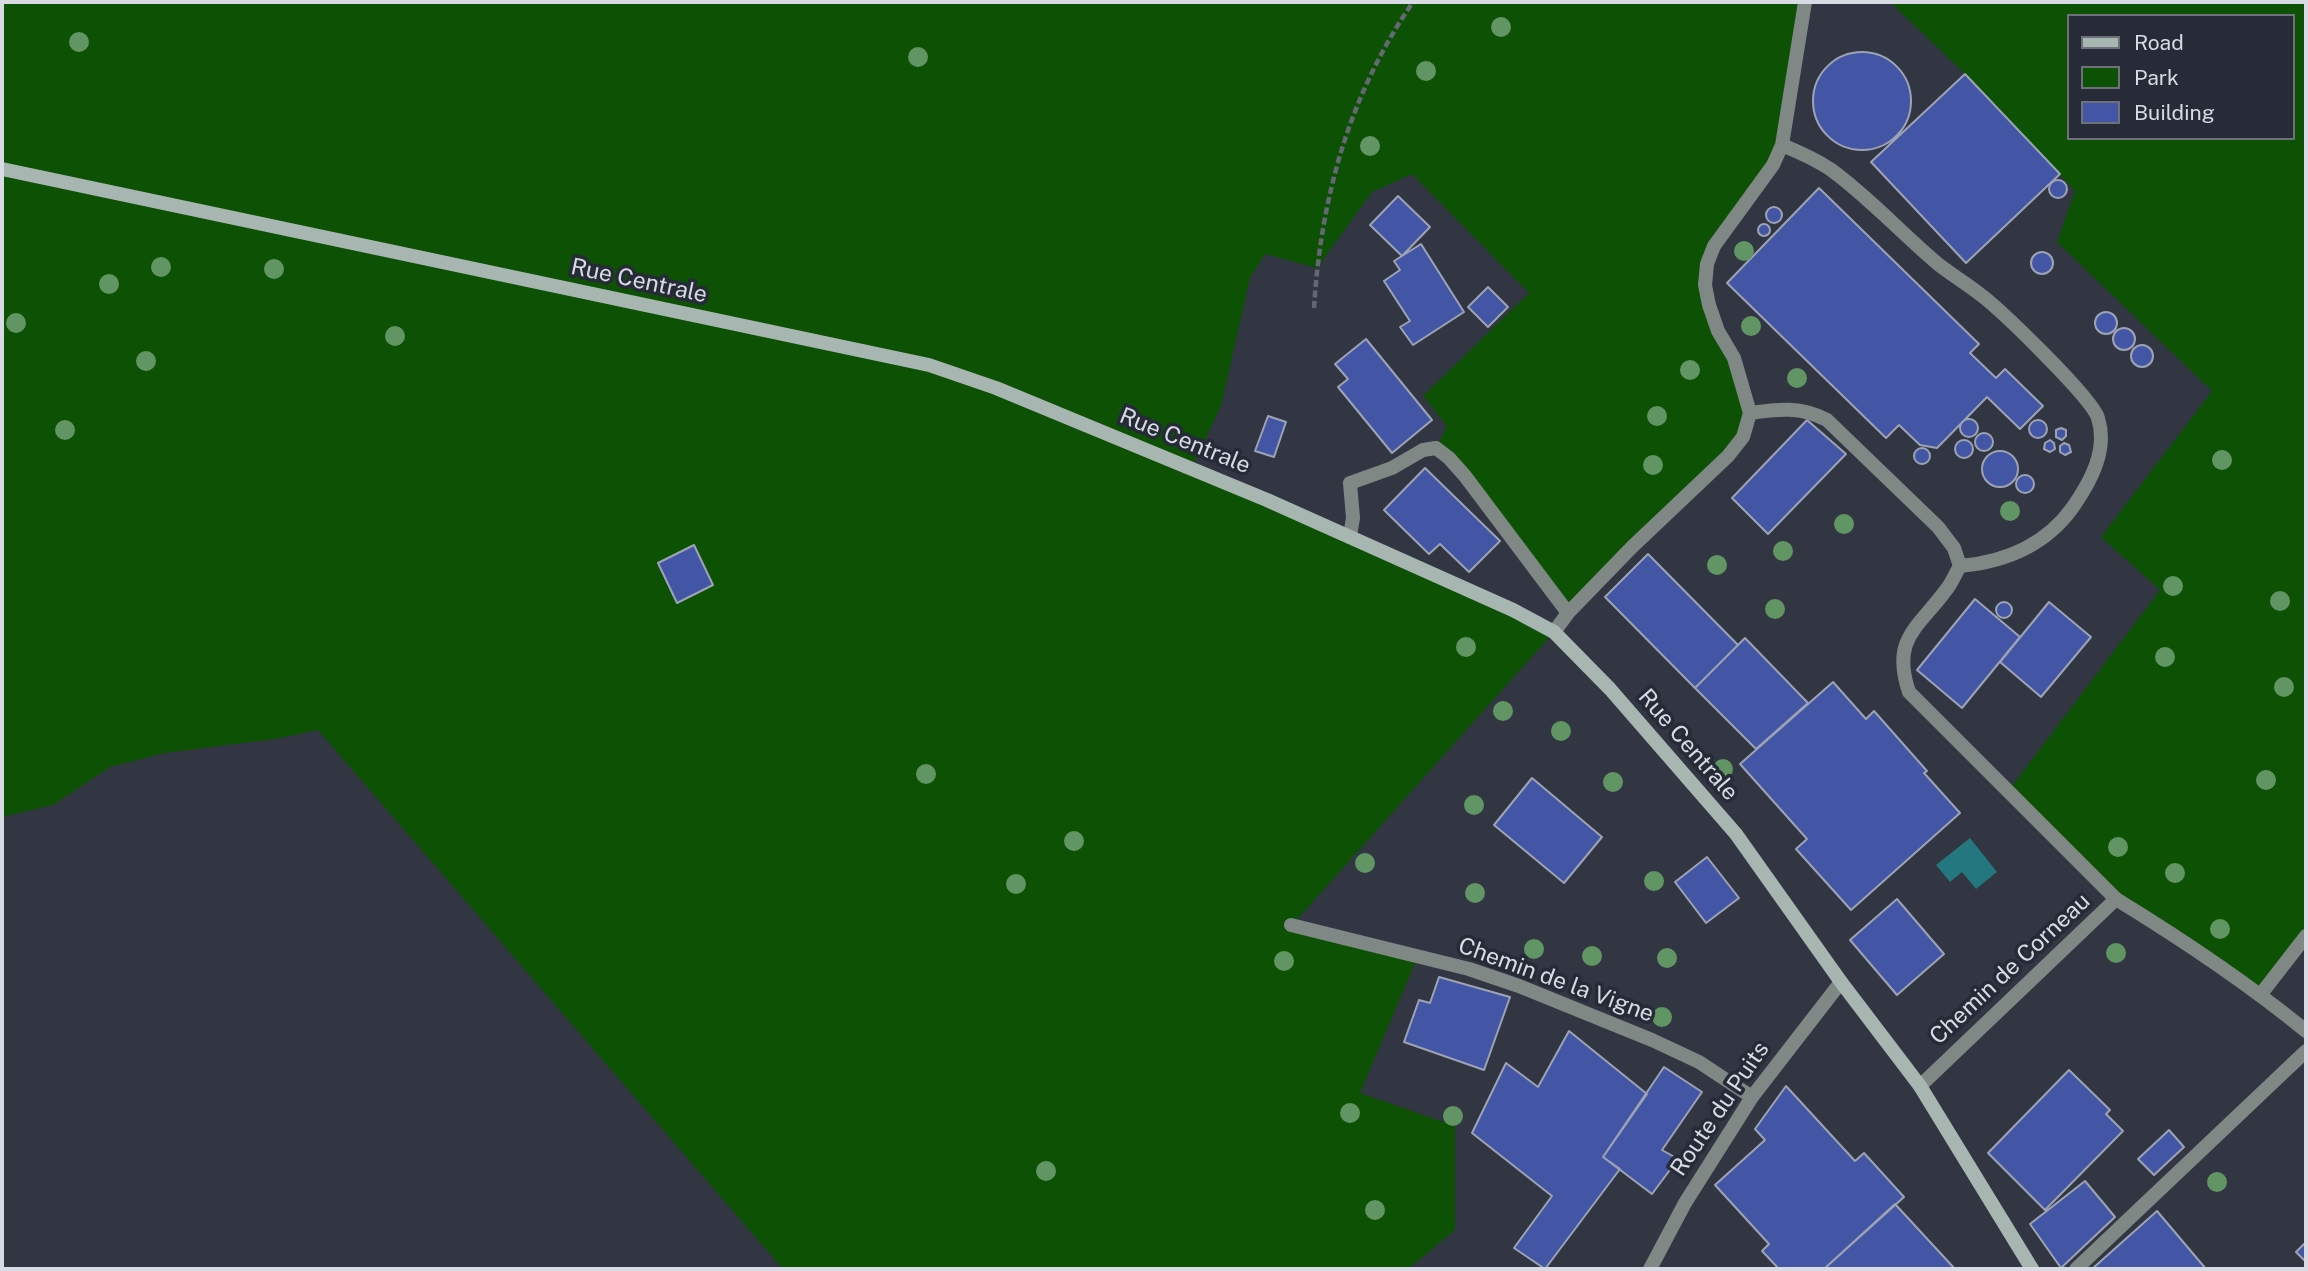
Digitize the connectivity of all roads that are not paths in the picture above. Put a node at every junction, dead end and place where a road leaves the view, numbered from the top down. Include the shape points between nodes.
1 (1805, 2) edge
2 (1782, 145) junction
3 (2, 169) edge
4 (1749, 413) junction
5 (1350, 536) junction
6 (1959, 566) junction
7 (1568, 613) junction
8 (1554, 632) junction
9 (2116, 900) junction
10 (1291, 925) dead end
11 (2306, 936) edge
12 (1841, 982) junction
13 (2261, 994) junction
14 (2306, 1031) edge
15 (2306, 1051) edge
16 (1920, 1086) junction
17 (1752, 1097) junction
18 (1650, 1269) edge
19 (2032, 1269) edge
20 (2076, 1269) edge

1 - 2 street
2 - 4 street via 1773,165 1714,246 1707,264 1709,305 1734,358
2 - 6 street via 1838,176 1938,264 1984,297 2075,385 2098,415 2102,438 2098,458 2090,482 2069,512 2041,540 2013,555
3 - 5 street, Rue Centrale via 929,365 1191,467
4 - 6 street via 1799,409 1827,420 1938,527 1954,548
4 - 7 street via 1743,437 1728,457
5 - 7 street via 1350,483 1436,448 1465,476
5 - 8 street, Rue Centrale
6 - 9 street via 1903,649 1909,692
7 - 8 street
8 - 12 street, Rue Centrale via 1610,689 1735,834
9 - 13 street, Chemin de Corneau
9 - 16 street, Chemin de Corneau
10 - 17 street, Chemin de la Vigne via 1519,986 1699,1062
11 - 13 street
12 - 16 street, Rue Centrale
12 - 17 street, Route du Puits
13 - 14 street, Chemin de Corneau
15 - 20 street
16 - 19 street, Rue Centrale
17 - 18 street, Route du Puits via 1685,1203

